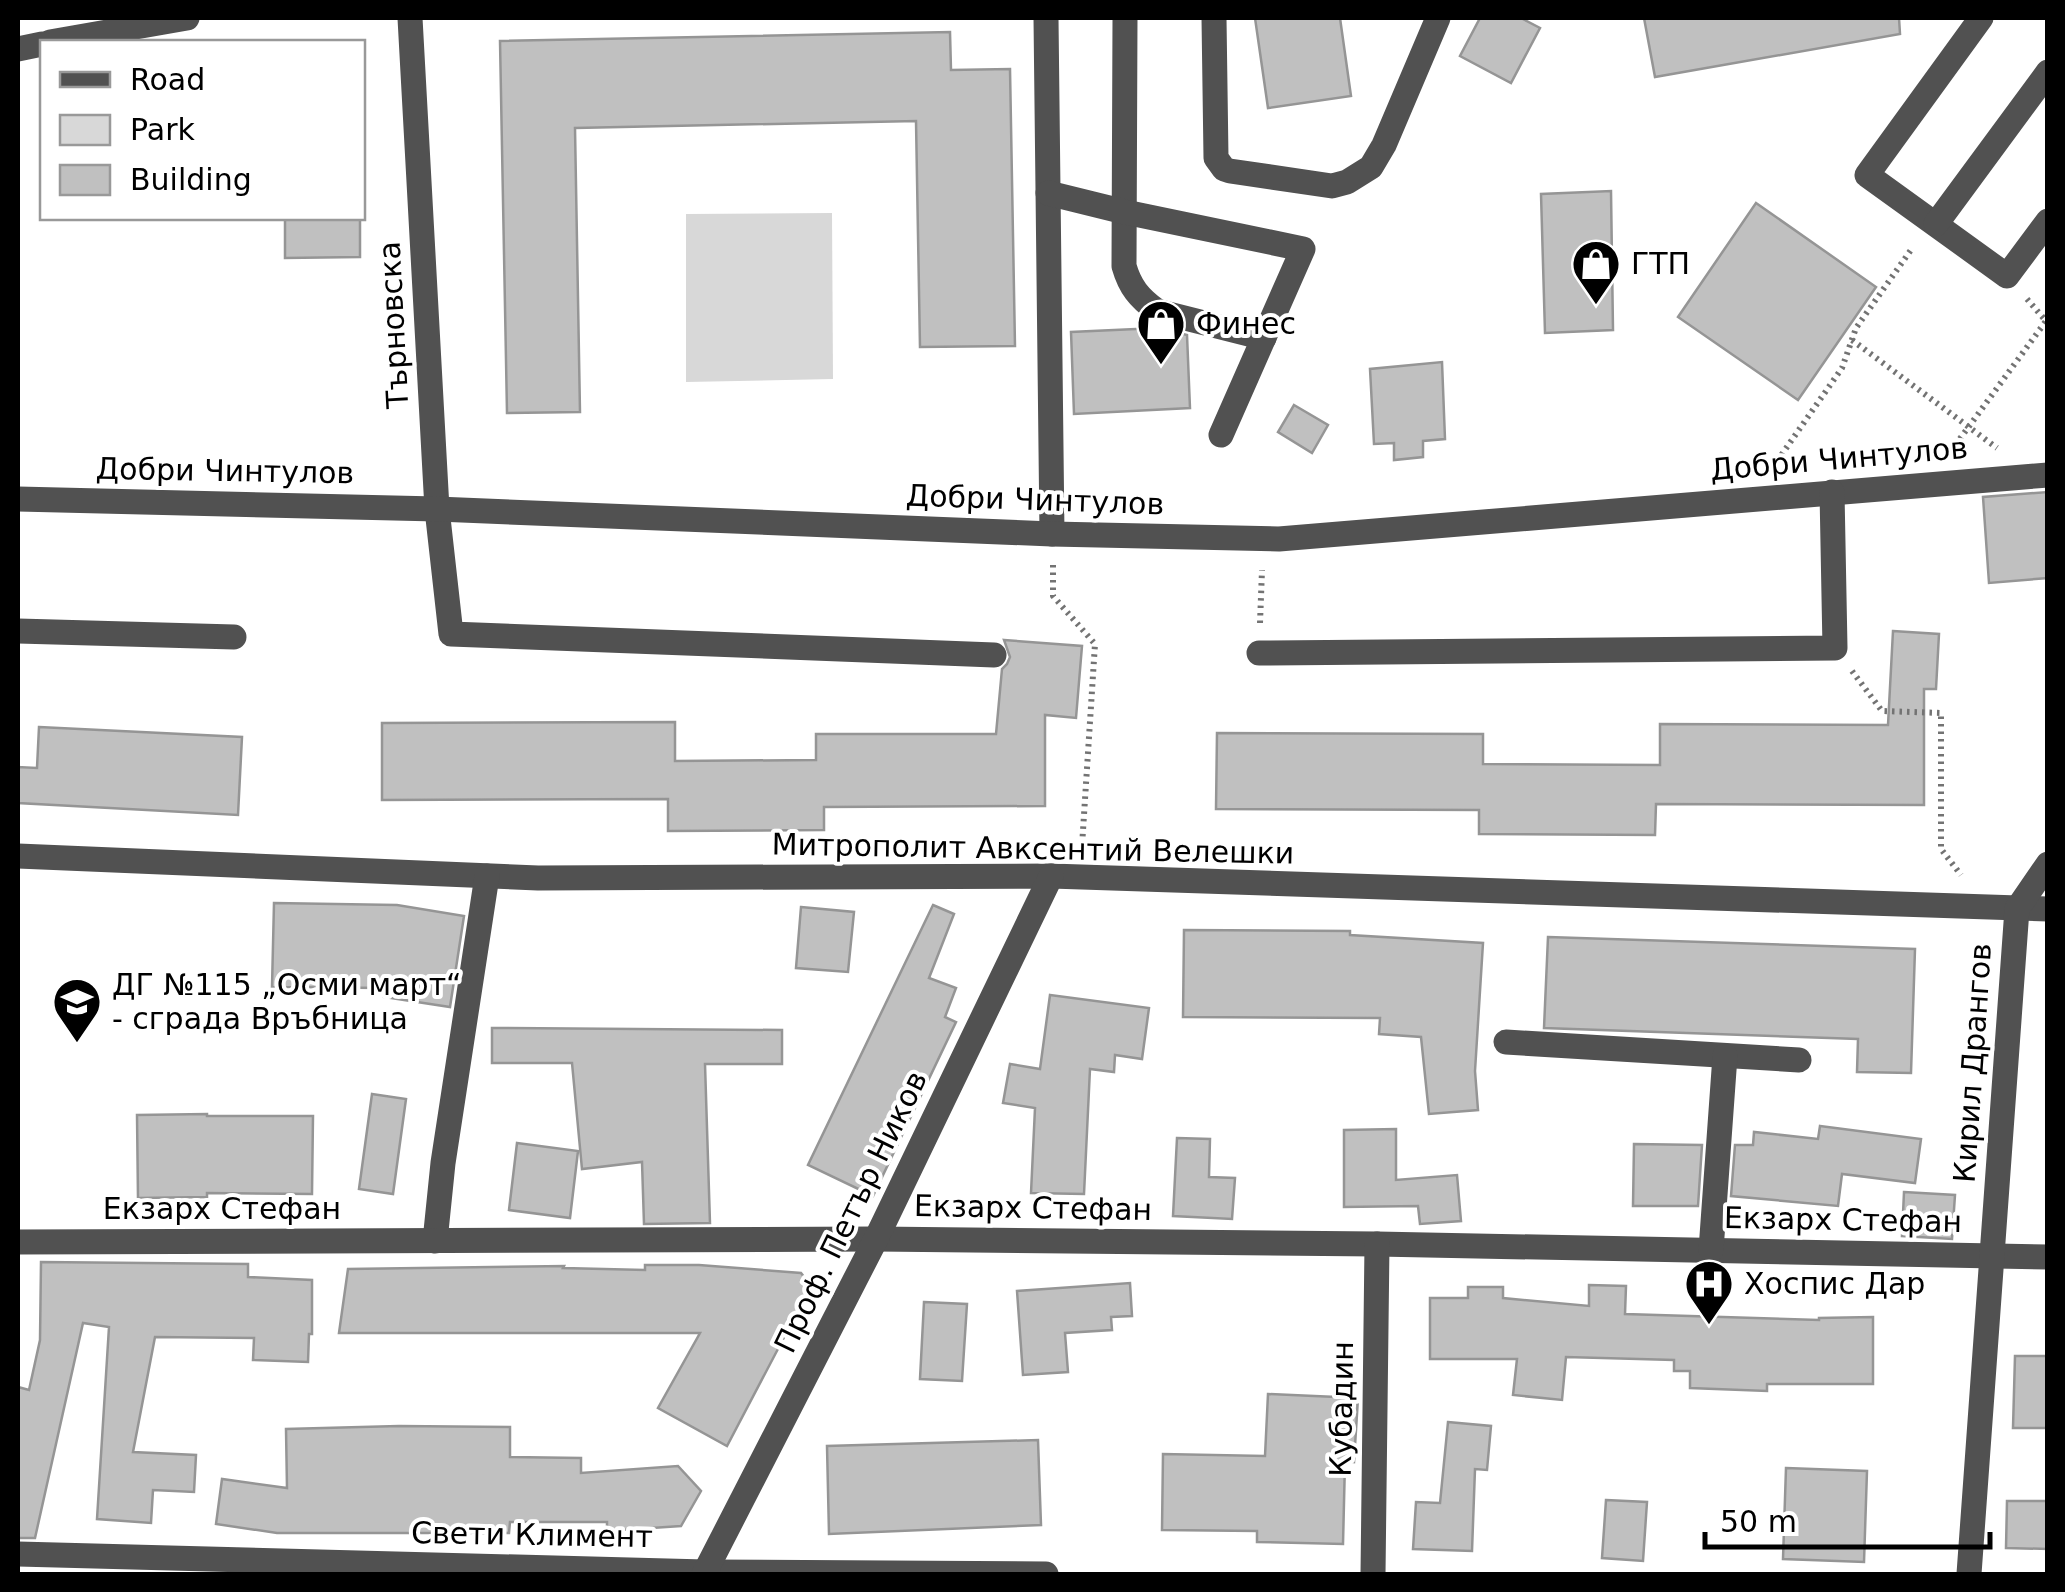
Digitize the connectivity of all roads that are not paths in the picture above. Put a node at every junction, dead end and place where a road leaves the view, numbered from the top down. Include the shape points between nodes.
1 (187, 18) edge
2 (410, 18) edge
3 (1046, 18) edge
4 (1126, 18) edge
5 (1214, 18) edge
6 (1438, 18) edge
7 (1981, 18) edge
8 (61, 40) edge
9 (2048, 72) edge
10 (1048, 192) junction
11 (1125, 212) junction
12 (2048, 221) edge
13 (1933, 223) junction
14 (1264, 338) junction
15 (1221, 435) dead end
16 (2041, 475) edge
17 (1832, 492) junction
18 (18, 499) edge
19 (438, 509) junction
20 (1052, 534) junction
21 (18, 631) edge
22 (234, 637) dead end
23 (1259, 653) road end
24 (994, 654) dead end
25 (18, 856) edge
26 (2048, 864) edge
27 (487, 876) junction
28 (1051, 876) junction
29 (2017, 909) junction
30 (2048, 909) edge
31 (1506, 1042) dead end
32 (1726, 1056) junction
33 (1799, 1060) dead end
34 (876, 1239) junction
35 (436, 1240) junction
36 (18, 1242) edge
37 (1376, 1244) junction
38 (1711, 1250) junction
39 (1992, 1256) junction
40 (2048, 1257) edge
41 (18, 1554) edge
42 (705, 1573) edge
43 (1046, 1574) edge
44 (1373, 1574) edge
45 (1969, 1574) edge

1 - 8 street
2 - 19 street, Търновска
3 - 10 street
4 - 11 street
5 - 6 street via 1219,164 1230,172 1332,186 1371,167
7 - 13 street via 1867,175
9 - 13 street
10 - 11 street
10 - 20 street
11 - 14 street via 1124,266 1143,301
11 - 14 street via 1303,250
12 - 13 street via 2007,276
14 - 15 street
16 - 17 street, Добри Чинтулов
17 - 20 street, Добри Чинтулов via 1279,540
17 - 23 street via 1835,648
18 - 19 street, Добри Чинтулов
19 - 20 street, Добри Чинтулов
19 - 24 street, Търновска via 451,634
21 - 22 street
25 - 27 street, Митрополит Авксентий Велешки
26 - 29 street, Кирил Дрангов
27 - 28 street, Митрополит Авксентий Велешки
27 - 35 street
28 - 29 street, Митрополит Авксентий Велешки
28 - 34 street, Проф. Петър Ников
29 - 30 street, Митрополит Авксентий Велешки
29 - 39 street, Кирил Дрангов
31 - 32 street
32 - 33 street
32 - 38 street
34 - 35 street, Екзарх Стефан
34 - 37 street, Екзарх Стефан
34 - 42 street, Проф. Петър Ников
35 - 36 street, Екзарх Стефан
37 - 38 street, Екзарх Стефан
37 - 44 street, Кубадин
38 - 39 street, Екзарх Стефан
39 - 40 street, Екзарх Стефан
39 - 45 street, Кирил Дрангов
41 - 42 street, Свети Климент
42 - 43 street, Свети Климент

